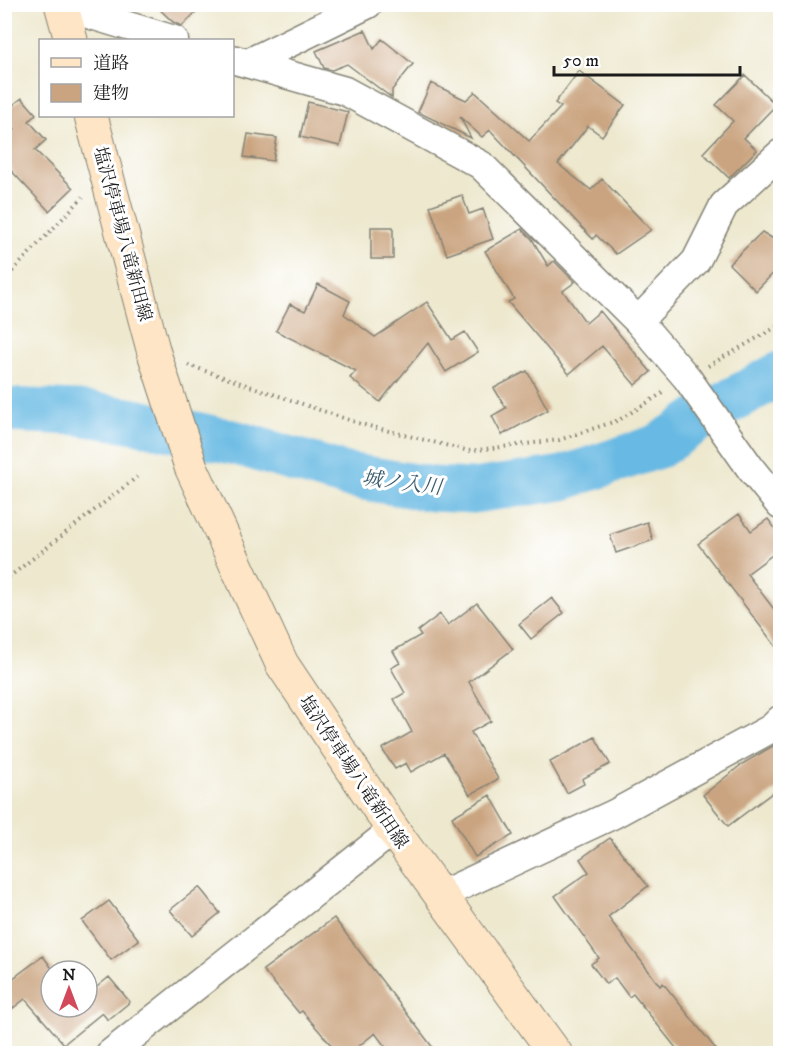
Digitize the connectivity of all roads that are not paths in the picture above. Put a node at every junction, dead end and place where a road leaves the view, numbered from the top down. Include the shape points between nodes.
1 (368, 4) edge
2 (61, 5) edge
3 (71, 39) edge
4 (171, 39) edge
5 (240, 61) edge
6 (91, 117) edge
7 (780, 154) edge
8 (638, 321) junction
9 (780, 505) edge
10 (780, 720) edge
11 (393, 831) junction
12 (439, 896) junction
13 (110, 1053) edge
14 (556, 1053) edge

1 - 5 street
2 - 3 main road
2 - 4 street
5 - 8 street via 345,91 482,165
6 - 11 main road, 塩沢停車場八竜新田線 via 154,353 191,467 282,664
7 - 8 street via 724,205 696,261
8 - 9 street via 687,378
10 - 12 street via 615,814
11 - 12 main road, 塩沢停車場八竜新田線
11 - 13 street
12 - 14 main road, 塩沢停車場八竜新田線

